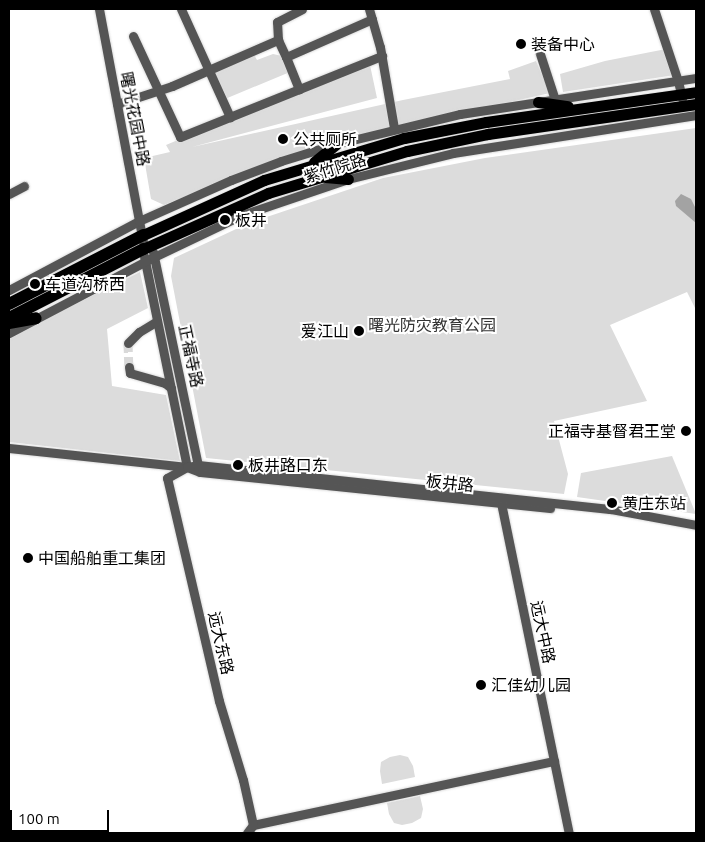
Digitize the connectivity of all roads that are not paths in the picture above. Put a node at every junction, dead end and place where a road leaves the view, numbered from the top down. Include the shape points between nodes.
1 (99, 9) edge
2 (181, 9) edge
3 (302, 9) edge
4 (369, 9) edge
5 (654, 9) edge
6 (372, 19) junction
7 (133, 36) dead end
8 (278, 40) junction
9 (540, 54) dead end
10 (382, 56) junction
11 (286, 57) junction
12 (207, 69) junction
13 (696, 78) edge
14 (678, 81) junction
15 (299, 89) junction
16 (158, 90) junction
17 (696, 92) edge
18 (554, 100) junction
19 (538, 102) junction
20 (117, 104) junction
21 (696, 104) edge
22 (683, 105) junction
23 (582, 108) junction
24 (696, 115) edge
25 (230, 117) junction
26 (394, 128) junction
27 (336, 144) junction
28 (311, 165) junction
29 (316, 177) junction
30 (348, 179) junction
31 (24, 186) dead end
32 (9, 194) edge
33 (140, 222) junction
34 (143, 235) junction
35 (148, 253) junction
36 (9, 290) edge
37 (9, 304) edge
38 (9, 318) edge
39 (36, 318) junction
40 (157, 321) junction
41 (9, 323) edge
42 (9, 333) edge
43 (128, 343) dead end
44 (129, 367) dead end
45 (171, 388) junction
46 (9, 448) edge
47 (188, 467) junction
48 (199, 468) junction
49 (500, 500) junction
50 (696, 525) edge
51 (696, 530) edge
52 (554, 761) junction
53 (253, 825) junction
54 (247, 833) edge
55 (569, 833) edge

1 - 20 street, 曙光花园中路
2 - 12 street
3 - 8 street via 277,22
4 - 6 street
5 - 14 street
6 - 10 street
6 - 11 street
7 - 16 street
8 - 11 street
8 - 12 street
9 - 18 street
10 - 15 street
10 - 26 street
11 - 15 street
12 - 16 street
12 - 25 street
13 - 14 street, 紫竹院路
14 - 18 street, 紫竹院路
14 - 22 street
15 - 25 street
16 - 20 street
16 - 25 street via 180,137
17 - 22 main road, 紫竹院路
18 - 19 street, 紫竹院路
19 - 23 main road
19 - 26 street, 紫竹院路
20 - 33 street, 曙光花园中路
21 - 22 main road, 紫竹院路
22 - 23 main road, 紫竹院路
22 - 24 street, 紫竹院路
22 - 29 main road, 紫竹院路 via 488,134 407,151
22 - 30 street, 紫竹院路 via 453,153
23 - 28 main road, 紫竹院路 via 404,138
26 - 27 street, 紫竹院路
27 - 28 main road
27 - 33 street, 紫竹院路 via 231,180
28 - 34 main road, 紫竹院路 via 226,196
29 - 30 main road
29 - 35 main road, 紫竹院路 via 268,193
30 - 35 street, 紫竹院路 via 242,215
31 - 32 street
33 - 34 street, 曙光花园中路
33 - 36 street, 紫竹院路
34 - 35 street, 曙光花园中路
34 - 37 highway, 紫竹院路
35 - 38 highway, 紫竹院路
35 - 39 street, 紫竹院路
35 - 40 street, 正福寺路
35 - 48 street, 正福寺路
39 - 41 highway
39 - 42 street, 紫竹院路
40 - 43 street
40 - 45 street, 正福寺路
44 - 45 street via 130,373 166,383
45 - 47 street, 正福寺路
46 - 47 street
47 - 48 street, 板井路
47 - 53 street, 远大东路 via 167,478 219,701
48 - 49 street, 板井路
49 - 50 street via 626,511
49 - 51 street, 板井路 via 626,516
49 - 52 street, 远大中路
52 - 53 street
52 - 55 street, 远大中路
53 - 54 street

